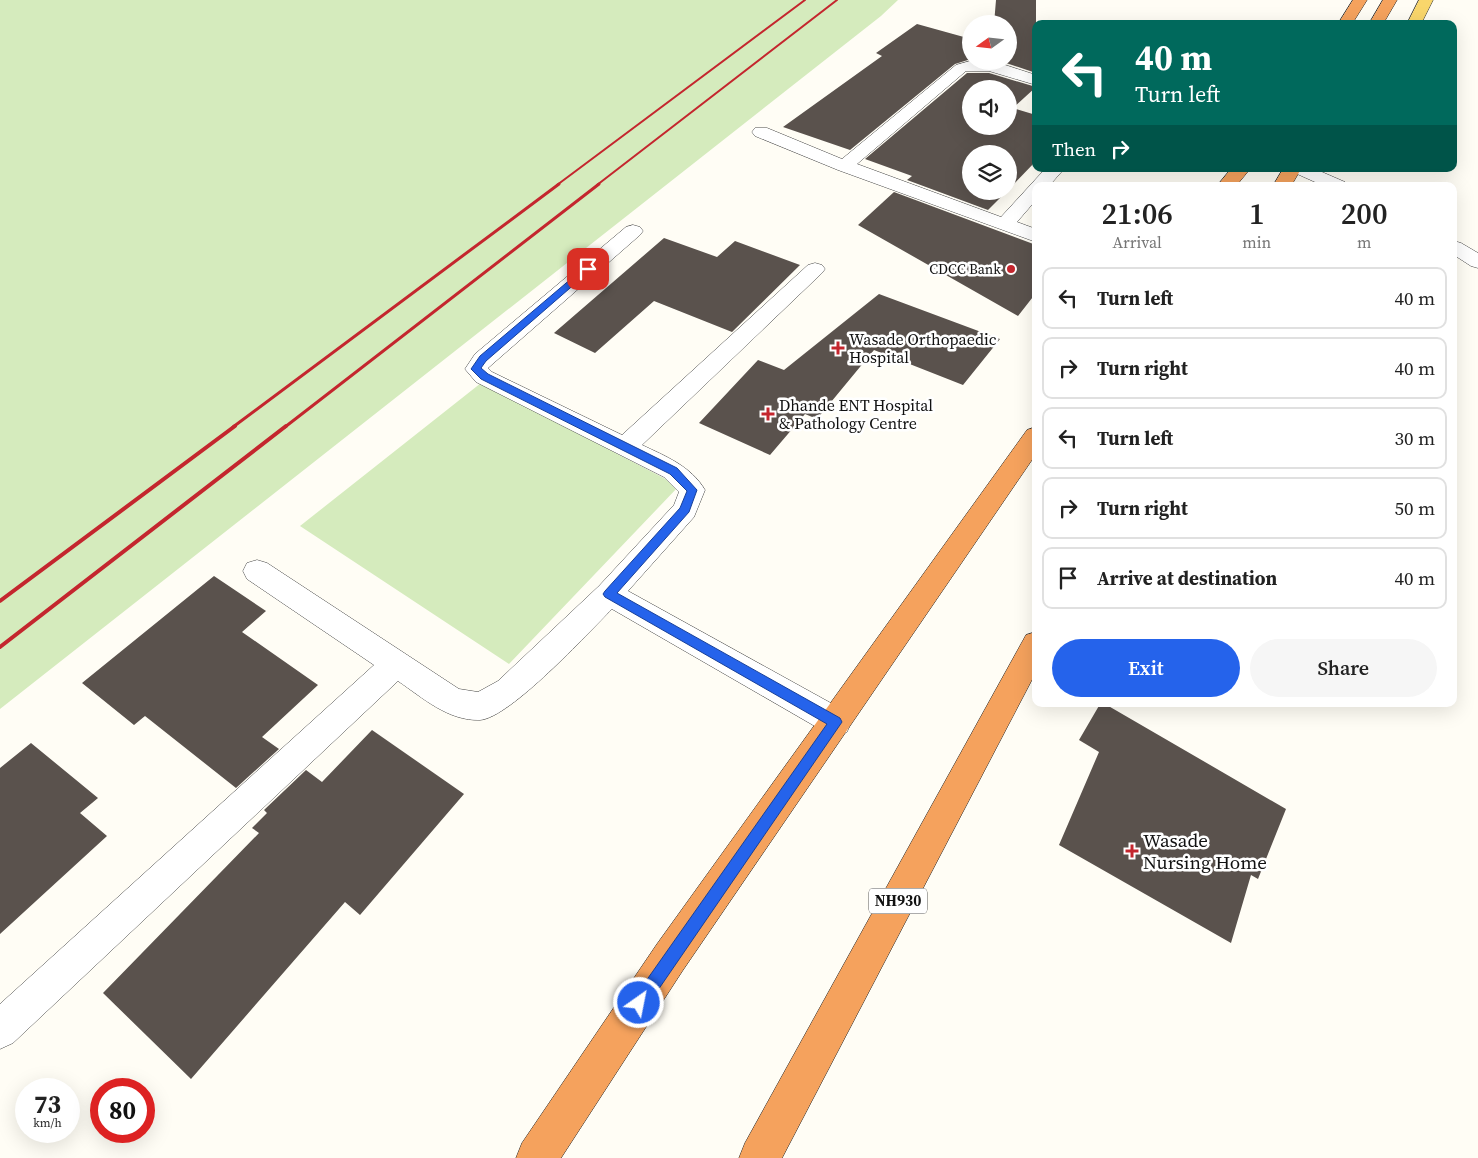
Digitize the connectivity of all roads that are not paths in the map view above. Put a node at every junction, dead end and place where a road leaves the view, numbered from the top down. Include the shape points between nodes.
1 (1360, 0) edge
2 (1390, 0) edge
3 (1426, 0) edge
4 (1348, 20) edge
5 (1378, 20) edge
6 (1416, 20) edge
7 (1032, 79) edge
8 (761, 132) dead end
9 (844, 166) junction
10 (1051, 172) edge
11 (1238, 172) edge
12 (1308, 172) edge
13 (1043, 182) edge
14 (1230, 182) edge
15 (1330, 182) edge
16 (1032, 194) edge
17 (1006, 224) junction
18 (633, 231) dead end
19 (1032, 234) edge
20 (1457, 249) edge
21 (1478, 262) edge
22 (815, 269) dead end
23 (1032, 442) edge
24 (624, 446) junction
25 (257, 571) dead end
26 (609, 594) junction
27 (1032, 651) edge
28 (396, 664) junction
29 (836, 722) junction
30 (0, 1030) edge
31 (537, 1158) edge
32 (760, 1158) edge

1 - 4 highway
2 - 5 highway
3 - 6 main road
7 - 9 street via 983,64 961,68
8 - 9 street
9 - 17 street
10 - 13 street
11 - 14 highway
12 - 15 street
16 - 17 street
17 - 19 street
18 - 24 street via 483,359 476,369 484,376
20 - 21 street
22 - 24 street
23 - 29 highway
24 - 26 street via 674,471 692,490 685,510
25 - 28 street
26 - 28 street via 509,690 481,706 453,702
26 - 29 street
27 - 32 highway, NH930
28 - 30 street
29 - 31 highway via 670,957

